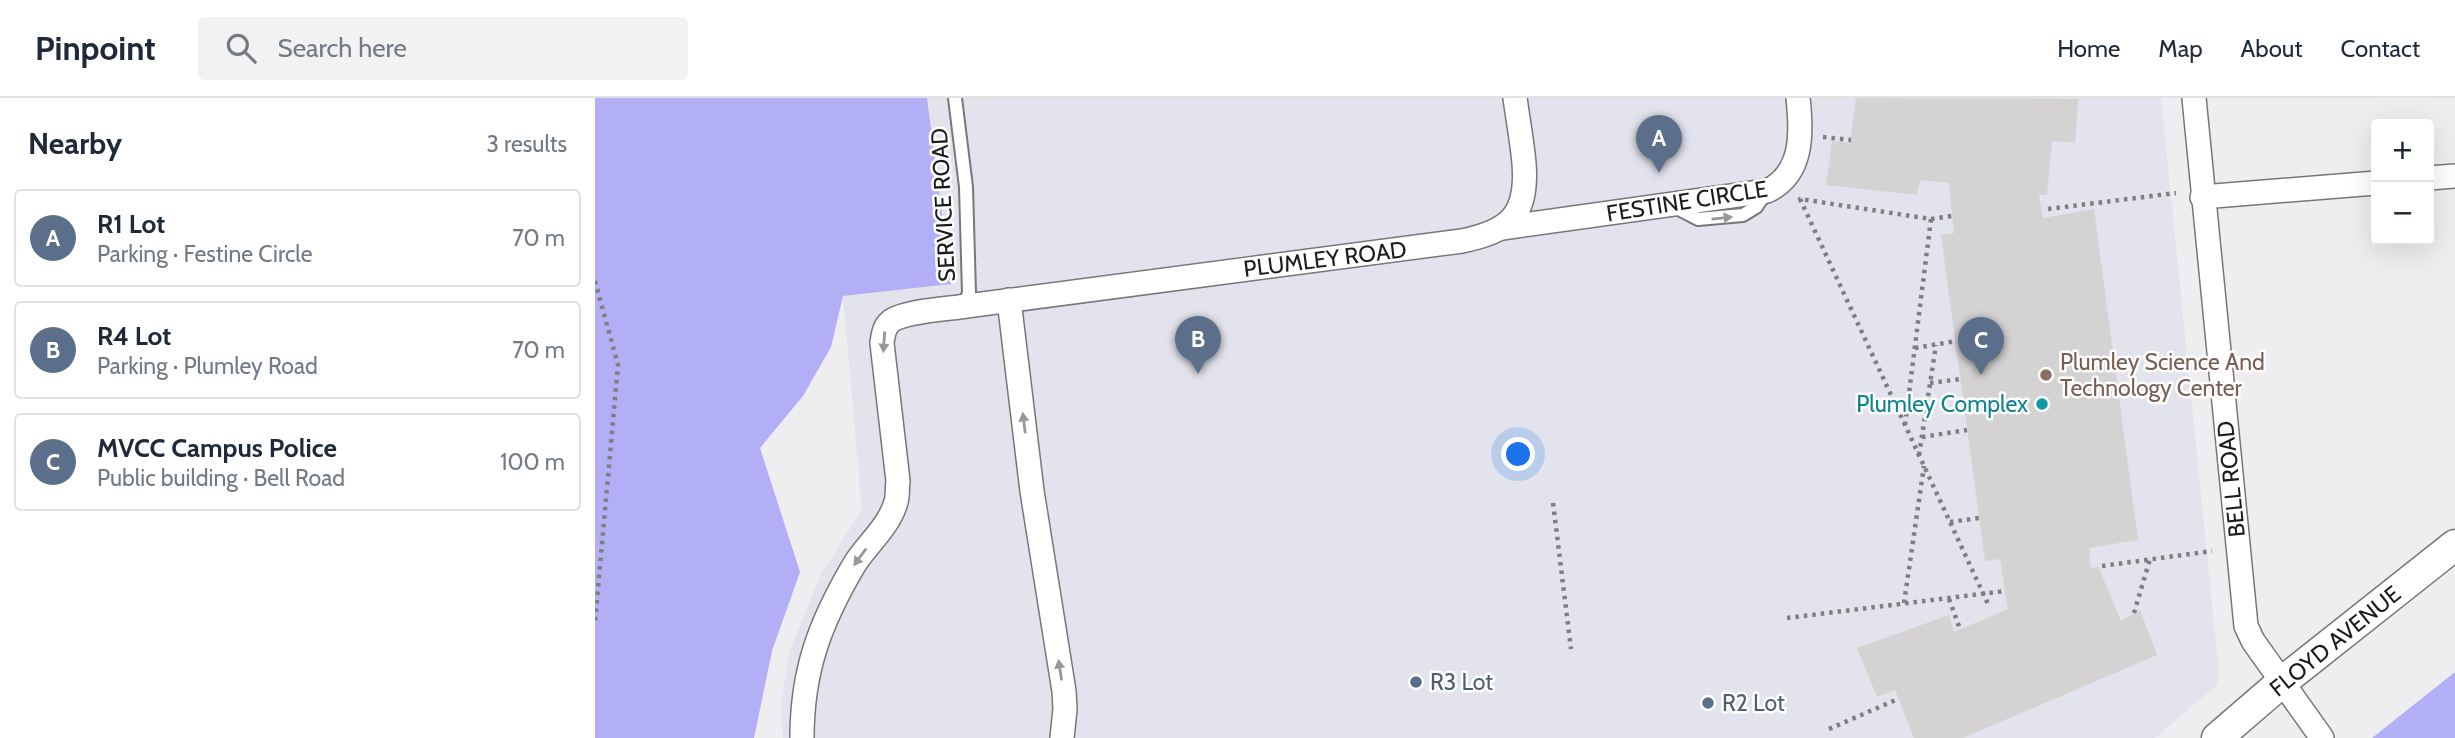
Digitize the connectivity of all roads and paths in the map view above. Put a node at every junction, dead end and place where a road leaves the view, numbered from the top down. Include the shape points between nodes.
1 (955, 98) edge
2 (1515, 98) edge
3 (1798, 98) edge
4 (2194, 98) edge
5 (1819, 136) dead end
6 (1851, 140) dead end
7 (2455, 176) edge
8 (2434, 178) edge
9 (2371, 183) edge
10 (2176, 193) dead end
11 (2202, 197) junction
12 (2048, 209) dead end
13 (1952, 216) dead end
14 (1931, 219) junction
15 (1502, 228) junction
16 (595, 281) edge
17 (1009, 300) junction
18 (959, 307) junction
19 (1956, 341) dead end
20 (1936, 345) junction
21 (1915, 348) junction
22 (1961, 379) dead end
23 (1930, 383) junction
24 (1905, 425) junction
25 (1967, 430) dead end
26 (1922, 437) junction
27 (1919, 456) junction
28 (1924, 466) junction
29 (1553, 503) dead end
30 (1979, 518) dead end
31 (1949, 522) junction
32 (2455, 545) edge
33 (2213, 550) dead end
34 (2150, 559) junction
35 (2102, 566) dead end
36 (2005, 591) dead end
37 (1983, 594) junction
38 (1949, 599) junction
39 (1904, 603) junction
40 (1988, 604) dead end
41 (2134, 613) dead end
42 (1787, 618) dead end
43 (595, 622) edge
44 (1961, 629) dead end
45 (1571, 649) dead end
46 (2282, 682) junction
47 (1899, 699) dead end
48 (1829, 729) dead end
49 (802, 738) edge
50 (1062, 738) edge
51 (2217, 738) edge
52 (2322, 738) edge

1 - 18 lane, SERVICE ROAD via 966,187 969,293
2 - 15 street via 1524,195 1521,208
3 - 15 street, FESTINE CIRCLE via 1796,158 1780,185 1767,191
4 - 11 street, BELL ROAD
5 - 6 path
7 - 8 street
9 - 11 street
10 - 12 path
11 - 46 street, BELL ROAD via 2246,626
13 - 14 path
14 - 21 path
14 - 24 path via 1800,199
15 - 17 street, PLUMLEY ROAD via 1462,241
16 - 43 path via 618,365
17 - 18 street, PLUMLEY ROAD
50 -> 17 street via 1064,691 1032,491
18 -> 49 street, PLUMLEY ROAD via 899,317 885,330 882,344 898,481 896,503 855,562 817,637 802,702
19 - 20 path
20 - 21 path
20 - 23 path
21 - 24 path
22 - 23 path
23 - 26 path
24 - 27 path
25 - 26 path
26 - 27 path
27 - 28 path
28 - 31 path
28 - 39 path
29 - 45 path
30 - 31 path
31 - 37 path
32 - 46 street, FLOYD AVENUE
33 - 34 path
34 - 35 path
34 - 41 path
36 - 37 path
37 - 38 path
37 - 40 path
38 - 39 path
38 - 44 path
39 - 42 path
46 - 51 street, FLOYD AVENUE
46 - 52 street, BELL ROAD
47 - 48 path

